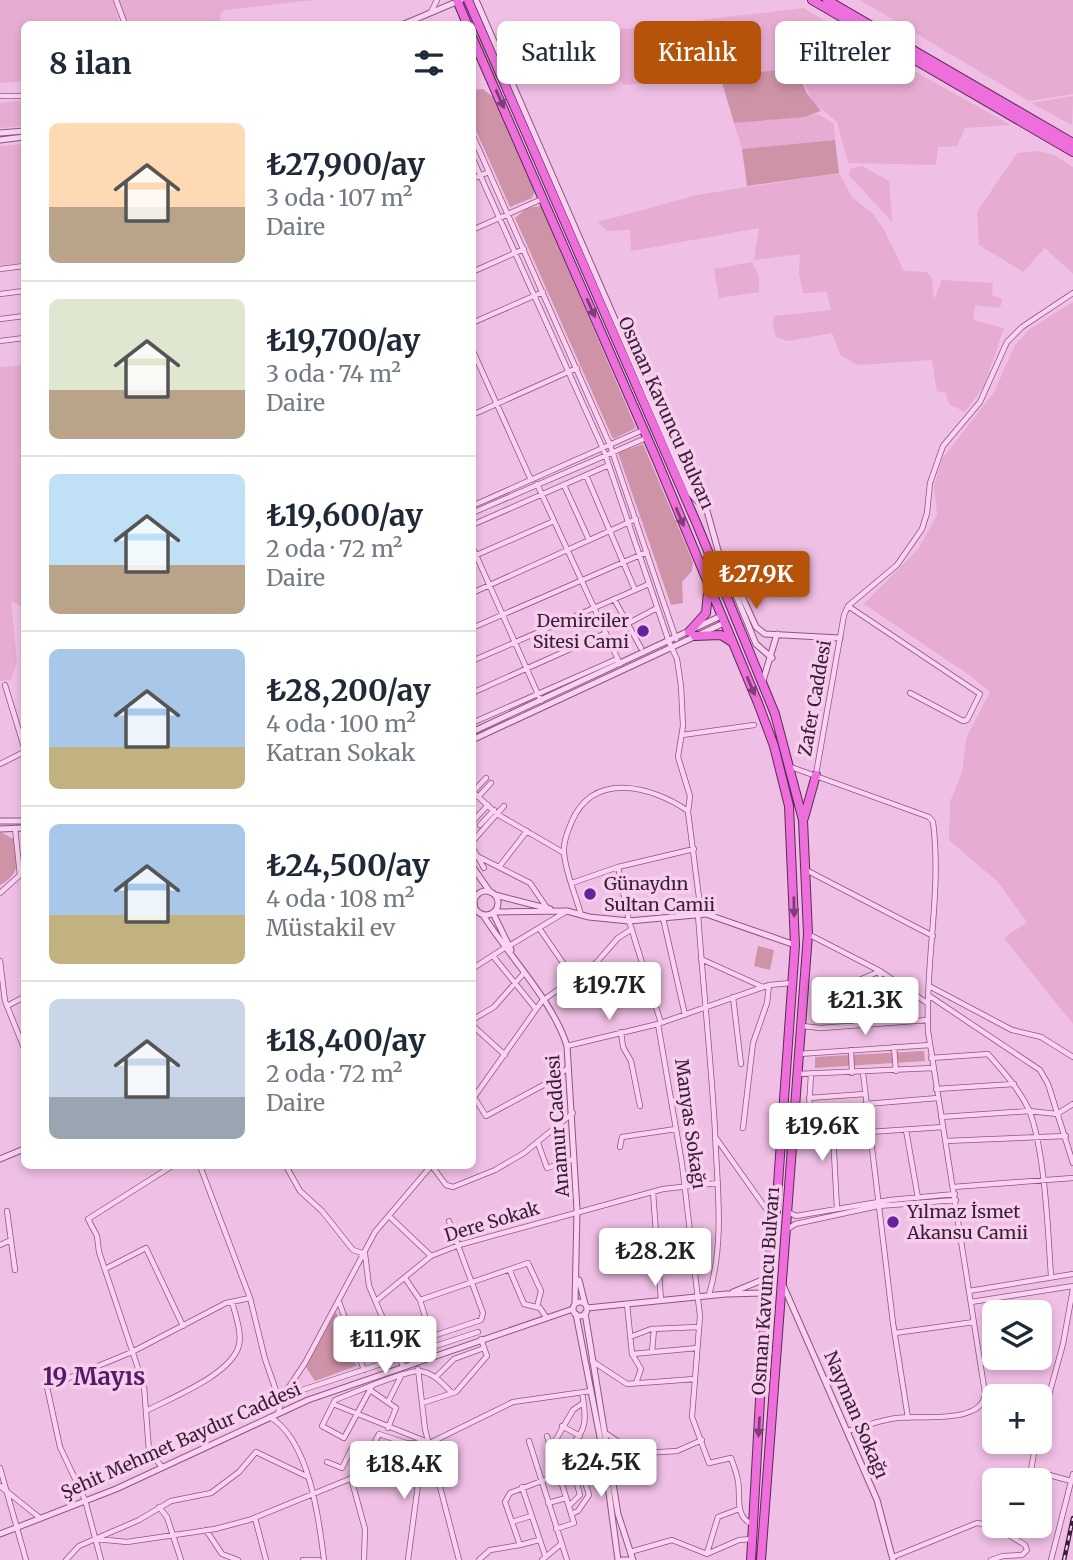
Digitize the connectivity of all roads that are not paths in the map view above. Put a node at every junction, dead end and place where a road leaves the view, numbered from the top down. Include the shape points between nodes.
1 (116, 0) edge
2 (437, 0) edge
3 (468, 0) edge
4 (476, 0) edge
5 (812, 0) edge
6 (827, 0) edge
7 (458, 1) edge
8 (431, 13) junction
9 (421, 18) junction
10 (124, 21) edge
11 (416, 21) edge
12 (422, 21) edge
13 (466, 21) edge
14 (483, 25) junction
15 (476, 46) edge
16 (0, 96) edge
17 (21, 96) edge
18 (21, 131) edge
19 (0, 133) edge
20 (21, 137) edge
21 (0, 140) edge
22 (476, 143) edge
23 (1073, 143) edge
24 (1073, 152) edge
25 (476, 164) edge
26 (489, 172) junction
27 (481, 175) junction
28 (476, 177) edge
29 (543, 198) junction
30 (508, 214) junction
31 (500, 218) junction
32 (476, 228) edge
33 (524, 249) junction
34 (516, 253) junction
35 (21, 267) edge
36 (0, 269) edge
37 (476, 270) edge
38 (21, 291) edge
39 (543, 292) junction
40 (1073, 293) edge
41 (0, 294) edge
42 (535, 296) junction
43 (608, 313) junction
44 (21, 316) edge
45 (0, 319) edge
46 (476, 321) edge
47 (21, 338) edge
48 (0, 341) edge
49 (476, 358) edge
50 (577, 368) junction
51 (569, 372) junction
52 (497, 404) junction
53 (476, 413) edge
54 (645, 433) junction
55 (610, 445) junction
56 (602, 448) junction
57 (612, 452) junction
58 (605, 455) junction
59 (609, 465) junction
60 (586, 475) junction
61 (531, 480) junction
62 (537, 484) junction
63 (564, 485) junction
64 (542, 494) junction
65 (476, 504) edge
66 (707, 510) junction
67 (476, 511) edge
68 (636, 519) junction
69 (554, 521) junction
70 (700, 521) junction
71 (712, 522) junction
72 (476, 523) edge
73 (628, 523) junction
74 (610, 531) junction
75 (589, 540) junction
76 (567, 550) junction
77 (648, 552) junction
78 (639, 555) junction
79 (476, 556) edge
80 (476, 558) edge
81 (623, 562) junction
82 (726, 570) junction
83 (581, 580) junction
84 (706, 582) junction
85 (649, 584) junction
86 (490, 585) junction
87 (635, 590) junction
88 (476, 591) edge
89 (614, 599) junction
90 (848, 606) junction
91 (594, 608) junction
92 (657, 608) junction
93 (503, 615) junction
94 (728, 615) junction
95 (627, 624) junction
96 (476, 626) edge
97 (606, 634) junction
98 (692, 634) junction
99 (777, 635) junction
100 (676, 638) junction
101 (840, 638) junction
102 (515, 642) junction
103 (732, 642) junction
104 (671, 644) junction
105 (641, 648) dead end
106 (772, 658) junction
107 (476, 659) edge
108 (753, 661) junction
109 (618, 662) junction
110 (526, 669) junction
111 (762, 684) junction
112 (5, 685) dead end
113 (476, 691) edge
114 (910, 693) dead end
115 (539, 698) junction
116 (476, 722) edge
117 (754, 725) dead end
118 (476, 730) edge
119 (682, 735) junction
120 (476, 738) edge
121 (21, 739) edge
122 (21, 751) edge
123 (0, 764) edge
124 (791, 767) junction
125 (816, 775) junction
126 (485, 778) dead end
127 (491, 783) dead end
128 (476, 788) edge
129 (478, 797) joint
130 (488, 805) junction
131 (505, 806) dead end
132 (688, 811) junction
133 (496, 812) junction
134 (476, 818) edge
135 (803, 820) junction
136 (0, 821) edge
137 (21, 821) edge
138 (480, 825) dead end
139 (15, 828) junction
140 (21, 828) edge
141 (0, 829) edge
142 (527, 831) junction
143 (476, 837) edge
144 (694, 849) junction
145 (564, 853) junction
146 (477, 856) joint
147 (499, 867) junction
148 (618, 867) junction
149 (484, 868) dead end
150 (21, 869) edge
151 (805, 870) junction
152 (476, 871) edge
153 (21, 877) edge
154 (572, 883) junction
155 (0, 893) edge
156 (492, 893) junction
157 (476, 897) edge
158 (476, 908) edge
159 (547, 908) junction
160 (556, 911) junction
161 (568, 911) junction
162 (493, 912) junction
163 (476, 914) edge
164 (482, 914) junction
165 (700, 914) junction
166 (581, 915) junction
167 (663, 917) junction
168 (629, 921) junction
169 (538, 928) junction
170 (632, 929) junction
171 (808, 934) junction
172 (933, 936) junction
173 (795, 945) junction
174 (508, 947) junction
175 (493, 956) junction
176 (701, 959) junction
177 (0, 961) edge
178 (476, 967) edge
179 (880, 971) junction
180 (524, 973) junction
181 (574, 979) junction
182 (792, 983) junction
183 (515, 984) junction
184 (766, 986) junction
185 (929, 986) junction
186 (928, 995) junction
187 (733, 998) junction
188 (21, 999) edge
189 (542, 1001) junction
190 (927, 1003) junction
191 (7, 1006) dead end
192 (704, 1007) junction
193 (536, 1009) junction
194 (803, 1012) junction
195 (685, 1015) junction
196 (476, 1020) edge
197 (928, 1020) junction
198 (660, 1023) junction
199 (879, 1023) junction
200 (856, 1025) junction
201 (802, 1026) junction
202 (476, 1027) edge
203 (621, 1032) junction
204 (21, 1041) edge
205 (930, 1045) junction
206 (567, 1046) junction
207 (894, 1048) junction
208 (851, 1050) junction
209 (799, 1054) junction
210 (505, 1055) junction
211 (1073, 1056) edge
212 (931, 1058) junction
213 (741, 1064) dead end
214 (570, 1066) junction
215 (933, 1068) junction
216 (896, 1071) junction
217 (852, 1073) junction
218 (863, 1073) junction
219 (797, 1074) junction
220 (811, 1074) junction
221 (1014, 1084) junction
222 (936, 1089) junction
223 (476, 1094) edge
224 (865, 1094) junction
225 (810, 1098) junction
226 (938, 1098) junction
227 (476, 1102) edge
228 (866, 1104) junction
229 (1073, 1104) edge
230 (640, 1106) dead end
231 (1029, 1111) junction
232 (573, 1112) junction
233 (1057, 1114) junction
234 (799, 1115) junction
235 (832, 1115) junction
236 (868, 1116) junction
237 (941, 1117) junction
238 (943, 1127) junction
239 (743, 1128) dead end
240 (676, 1129) junction
241 (906, 1130) junction
242 (869, 1132) junction
243 (1066, 1136) junction
244 (715, 1137) junction
245 (1036, 1138) junction
246 (946, 1141) junction
247 (538, 1143) junction
248 (620, 1147) dead end
249 (21, 1150) edge
250 (576, 1158) junction
251 (0, 1159) edge
252 (1073, 1163) edge
253 (167, 1169) edge
254 (201, 1169) edge
255 (288, 1169) edge
256 (428, 1169) edge
257 (432, 1169) edge
258 (1073, 1178) edge
259 (1042, 1180) junction
260 (718, 1183) junction
261 (685, 1187) junction
262 (953, 1187) junction
263 (653, 1192) junction
264 (955, 1197) junction
265 (918, 1200) junction
266 (877, 1204) junction
267 (837, 1209) junction
268 (577, 1210) junction
269 (7, 1211) dead end
270 (776, 1212) junction
271 (788, 1212) junction
272 (388, 1216) junction
273 (449, 1221) dead end
274 (788, 1229) junction
275 (11, 1240) junction
276 (0, 1245) edge
277 (459, 1245) junction
278 (365, 1254) junction
279 (431, 1256) junction
280 (106, 1269) junction
281 (15, 1270) dead end
282 (578, 1270) junction
283 (510, 1271) junction
284 (1073, 1274) edge
285 (1051, 1276) junction
286 (405, 1278) junction
287 (767, 1279) junction
288 (472, 1284) junction
289 (783, 1286) junction
290 (1073, 1287) edge
291 (969, 1291) junction
292 (766, 1293) junction
293 (726, 1294) junction
294 (709, 1296) junction
295 (696, 1297) junction
296 (250, 1298) junction
297 (377, 1300) junction
298 (420, 1300) junction
299 (661, 1300) junction
300 (338, 1301) junction
301 (232, 1302) junction
302 (971, 1302) junction
303 (627, 1304) junction
304 (537, 1307) junction
305 (586, 1308) junction
306 (575, 1309) junction
307 (546, 1317) junction
308 (974, 1322) junction
309 (183, 1326) junction
310 (699, 1327) junction
311 (654, 1329) junction
312 (478, 1332) dead end
313 (895, 1333) junction
314 (431, 1337) junction
315 (630, 1337) junction
316 (481, 1339) junction
317 (434, 1346) junction
318 (484, 1348) junction
319 (697, 1348) junction
320 (396, 1349) junction
321 (132, 1352) junction
322 (652, 1352) junction
323 (632, 1354) junction
324 (400, 1358) junction
325 (360, 1360) junction
326 (418, 1361) junction
327 (592, 1362) junction
328 (403, 1366) junction
329 (364, 1370) junction
330 (418, 1370) junction
331 (402, 1376) junction
332 (436, 1377) junction
333 (695, 1379) junction
334 (636, 1384) junction
335 (984, 1384) edge
336 (1051, 1384) edge
337 (371, 1388) junction
338 (592, 1391) junction
339 (582, 1392) junction
340 (452, 1393) junction
341 (283, 1396) junction
342 (388, 1402) junction
343 (280, 1403) junction
344 (422, 1403) junction
345 (583, 1403) junction
346 (333, 1404) junction
347 (982, 1404) edge
348 (148, 1410) junction
349 (278, 1413) junction
350 (358, 1414) junction
351 (269, 1417) junction
352 (908, 1418) junction
353 (562, 1426) junction
354 (388, 1428) junction
355 (848, 1432) junction
356 (607, 1434) junction
357 (547, 1436) dead end
358 (580, 1436) junction
359 (702, 1440) junction
360 (529, 1441) dead end
361 (429, 1443) junction
362 (423, 1446) junction
363 (567, 1448) junction
364 (552, 1450) junction
365 (634, 1452) junction
366 (1034, 1454) edge
367 (607, 1457) junction
368 (327, 1462) dead end
369 (580, 1466) junction
370 (162, 1467) junction
371 (0, 1468) edge
372 (572, 1469) junction
373 (559, 1473) junction
374 (1073, 1474) edge
375 (306, 1476) junction
376 (575, 1477) junction
377 (351, 1478) junction
378 (540, 1479) junction
379 (561, 1481) junction
380 (1072, 1481) edge
381 (2, 1486) edge
382 (522, 1487) junction
383 (312, 1496) junction
384 (566, 1498) junction
385 (85, 1500) junction
386 (548, 1503) junction
387 (569, 1506) junction
388 (159, 1507) junction
389 (739, 1509) junction
390 (571, 1514) junction
391 (531, 1516) junction
392 (40, 1518) junction
393 (255, 1518) junction
394 (512, 1522) junction
395 (754, 1524) junction
396 (982, 1524) edge
397 (17, 1527) junction
398 (556, 1528) junction
399 (206, 1530) junction
400 (0, 1534) edge
401 (172, 1535) junction
402 (1014, 1538) edge
403 (96, 1539) junction
404 (753, 1539) junction
405 (540, 1540) junction
406 (520, 1545) junction
407 (561, 1545) junction
408 (630, 1552) junction
409 (707, 1554) junction
410 (544, 1558) edge
411 (893, 1558) edge
412 (619, 1559) edge
413 (26, 1560) edge
414 (66, 1560) edge
415 (101, 1560) edge
416 (181, 1560) edge
417 (238, 1560) edge
418 (266, 1560) edge
419 (303, 1560) edge
420 (319, 1560) edge
421 (324, 1560) edge
422 (364, 1560) edge
423 (408, 1560) edge
424 (459, 1560) edge
425 (479, 1560) edge
426 (567, 1560) edge
427 (632, 1560) edge
428 (751, 1560) edge
429 (761, 1560) edge
430 (991, 1560) edge
431 (1051, 1560) edge

1 - 10 street
2 - 8 street
3 - 14 highway, Osman Kavuncu Bulvarı
4 - 14 street
5 - 24 highway
6 - 23 highway
7 - 8 street
7 - 13 highway
8 - 9 street
9 - 11 street
9 - 12 street
14 - 43 highway, Osman Kavuncu Bulvarı
15 -> 29 highway, Osman Kavuncu Bulvarı
16 - 17 street
18 - 19 street
20 - 21 street
22 - 26 street
25 - 27 street
26 - 27 street
26 - 30 street
27 - 28 street
27 - 31 street
29 - 30 street
29 -> 54 highway, Osman Kavuncu Bulvarı
30 - 31 street
30 - 33 street
31 - 32 street
31 - 34 street
33 - 34 street
33 - 39 street
34 - 37 street
34 - 42 street
35 - 36 street
38 - 41 street
39 - 42 street
39 - 50 street
40 - 90 street via 1007,342 980,402 943,446 930,483 922,529 897,565
42 - 46 street
42 - 51 street
43 - 66 street via 691,494
43 - 70 highway, Osman Kavuncu Bulvarı
44 - 45 street
47 - 48 street
49 - 52 street
50 - 51 street
50 - 55 street
51 - 52 street
51 - 56 street
52 - 53 street
52 - 61 street
54 - 55 street
54 - 57 street
54 -> 84 highway, Osman Kavuncu Bulvarı
55 - 56 street
55 - 57 street
56 - 58 street
56 - 61 street
57 - 58 street
57 - 68 street
58 - 59 street
58 - 62 street
59 - 60 street
59 - 73 street
60 - 63 street
60 - 74 street
61 - 65 street
62 - 64 street
62 - 67 street
63 - 64 street
63 - 75 street
64 - 69 street
64 - 72 street
66 - 70 street
66 - 71 street
68 - 73 street
68 - 77 street
69 - 76 street
69 - 79 street
70 - 71 street
70 - 94 highway, Osman Kavuncu Bulvarı
71 - 82 street
73 - 74 street
73 - 78 street
74 - 75 street
74 - 81 street
75 - 76 street
76 - 83 street
76 - 86 street
77 - 78 street
77 - 100 street
78 - 81 street
78 - 85 street
80 - 86 street
81 - 83 street
81 - 87 street
82 - 99 street via 757,629
82 - 106 street via 756,644
83 - 91 street
83 - 93 street
84 - 94 highway, Osman Kavuncu Bulvarı
84 - 98 highway via 708,610
85 - 87 street
85 - 92 street
86 - 88 street
86 - 93 street
87 - 89 street
89 - 91 street
89 - 95 street
90 - 101 street, Zafer Caddesi
90 - 114 street via 979,691 980,696 963,721
91 - 97 street
91 - 102 street
92 - 95 street
92 - 104 street
93 - 96 street
93 - 102 street
94 - 98 street
94 - 103 highway, Osman Kavuncu Bulvarı
94 - 108 highway, Osman Kavuncu Bulvarı
95 - 105 street
97 - 109 street
97 - 110 street
98 - 100 street
98 - 103 highway via 721,635
98 - 104 street
99 - 101 street
99 - 106 street
100 - 104 street
101 - 125 street, Zafer Caddesi
102 - 107 street
102 - 110 street
103 -> 173 highway, Osman Kavuncu Bulvarı via 774,746 789,806
104 - 109 street
104 - 119 street via 681,686
104 - 120 street
106 - 108 street via 763,664
106 - 111 street
108 - 111 highway, Osman Kavuncu Bulvarı
109 - 115 street
110 - 113 street
110 - 115 street
111 - 124 highway, Osman Kavuncu Bulvarı
112 - 121 street
115 - 116 street
115 - 118 street
117 - 119 street
119 - 132 street via 678,757 690,796
122 - 123 street
124 - 125 street
124 - 135 highway, Osman Kavuncu Bulvarı
125 - 135 highway
125 - 172 street via 931,819
126 - 128 street
127 - 129 street
129 - 130 street
130 - 133 street
130 - 134 street
131 - 133 street
132 - 144 street
132 - 145 street via 645,789 601,791 576,812
133 - 138 street
133 - 142 street
133 - 143 street
135 - 151 highway, Osman Kavuncu Bulvarı
136 - 137 street
139 - 140 street
139 - 141 street
139 - 150 street
142 - 145 street
142 - 147 street
144 - 148 street
144 - 165 street
145 - 154 street
146 - 147 street
146 - 149 street
147 - 159 street via 530,883
148 - 154 street
148 - 168 street, Manyas Sokağı
151 - 171 highway, Osman Kavuncu Bulvarı
151 - 172 street
152 - 156 street
153 - 155 street
154 - 166 street
156 - 157 street via 482,892
156 - 159 street
156 - 162 street via 498,904
158 - 164 street
159 - 160 street
160 - 161 street
160 - 162 street
161 - 166 street
161 - 169 street
162 - 164 street
162 - 174 street
163 - 164 street
164 - 174 street
165 - 167 street
165 - 173 street
165 - 176 street
166 - 168 street
167 - 168 street
167 - 195 street
168 - 170 street, Manyas Sokağı
169 - 174 street
169 - 181 street
170 - 181 street
170 - 198 street, Manyas Sokağı
171 - 179 street
171 - 194 highway, Osman Kavuncu Bulvarı
172 - 185 street
173 - 182 highway, Osman Kavuncu Bulvarı
173 - 194 highway via 799,948 797,992
174 - 175 street
174 - 180 street, Anamur Caddesi
175 - 178 street
175 - 183 street
176 - 184 street
176 - 192 street
177 - 204 street via 5,1001
179 - 190 street
179 - 199 street
179 - 200 street via 857,981
180 - 183 street
180 - 189 street, Anamur Caddesi
181 - 189 street
182 - 184 street
182 - 270 highway, Osman Kavuncu Bulvarı
183 - 193 street
183 - 196 street
184 - 187 street
184 - 239 street via 767,1003 753,1043
185 - 186 street
185 - 211 street
186 - 190 street
186 - 233 street via 1037,1067
187 - 192 street
187 - 213 street
188 - 191 street
189 - 193 street
189 - 206 street, Anamur Caddesi
190 - 197 street
192 - 195 street
192 - 244 street
193 - 210 street
194 - 201 highway, Osman Kavuncu Bulvarı
195 - 198 street
197 - 199 street
197 - 205 street
198 - 203 street
198 - 240 street, Manyas Sokağı
199 - 200 street
200 - 201 street
201 - 209 highway, Osman Kavuncu Bulvarı
202 - 210 street
203 - 206 street
203 - 230 street
205 - 207 street
205 - 212 street
206 - 214 street, Anamur Caddesi
207 - 208 street
207 - 216 street
208 - 209 street
208 - 217 street
209 - 219 highway, Osman Kavuncu Bulvarı
210 - 223 street
212 - 215 street
212 - 221 street via 988,1054
214 - 227 street via 549,1083 486,1116
214 - 232 street, Anamur Caddesi
215 - 216 street
215 - 222 street
216 - 218 street
217 - 218 street
217 - 220 street
218 - 224 street
219 - 220 street
219 - 234 highway, Osman Kavuncu Bulvarı
220 - 225 street
221 - 222 street
221 - 231 street
222 - 226 street
224 - 225 street
224 - 228 street
225 - 234 street via 808,1111
226 - 228 street
226 - 237 street
228 - 236 street
229 - 233 street
231 - 233 street
231 - 237 street
231 - 245 street
232 - 247 street
232 - 250 street, Anamur Caddesi
233 - 243 street
234 - 235 street
234 - 271 highway, Osman Kavuncu Bulvarı
235 - 236 street
235 - 267 street
236 - 242 street
237 - 238 street
238 - 241 street
238 - 246 street
240 - 248 street via 621,1137
240 - 261 street, Manyas Sokağı
241 - 242 street
241 - 265 street
242 - 266 street
243 - 245 street
243 - 252 street
244 - 260 street
244 - 270 street via 767,1210
245 - 246 street
245 - 259 street
246 - 262 street
247 - 250 street via 547,1168
247 - 257 street via 495,1170 452,1187
249 - 251 street
250 - 268 street, Anamur Caddesi
253 - 280 street via 88,1219
254 - 296 street
255 - 278 street via 300,1191 353,1250
256 - 272 street
258 - 259 street
259 - 262 street
259 - 285 street
260 - 261 street, Dere Sokak
260 - 294 street via 720,1239
261 - 263 street, Dere Sokak
261 - 295 street, Manyas Sokağı
262 - 264 street
263 - 268 street, Dere Sokak
263 - 299 street
264 - 265 street
264 - 291 street
265 - 266 street
266 - 267 street
266 - 274 street
266 - 313 street
267 - 271 street via 796,1216
268 - 277 street, Dere Sokak
268 - 282 street, Anamur Caddesi
269 - 275 street
270 - 287 highway, Osman Kavuncu Bulvarı
271 - 274 highway, Osman Kavuncu Bulvarı
272 - 278 street
272 - 279 street
273 - 277 street
274 - 289 highway, Osman Kavuncu Bulvarı
275 - 276 street
275 - 281 street
277 - 279 street, Dere Sokak
277 - 288 street
278 - 297 street via 369,1286
278 - 300 street
279 - 286 street, Dere Sokak
280 - 309 street via 146,1248
280 - 321 street
282 - 305 street
282 - 306 street
283 - 288 street
283 - 304 street via 524,1304
283 - 304 street via 528,1263 533,1269 541,1291
284 - 285 street
285 - 291 street
286 - 297 street, Dere Sokak
286 - 298 street
287 - 289 highway
287 - 292 highway, Osman Kavuncu Bulvarı
287 - 293 street
288 - 298 street
288 - 314 street via 483,1313 481,1320
289 - 292 highway
289 - 355 street, Nayman Sokağı
289 - 429 highway, Osman Kavuncu Bulvarı
290 - 302 street
290 - 336 street
291 - 302 street
292 - 293 street
292 -> 395 highway, Osman Kavuncu Bulvarı
293 - 294 street
294 - 295 street
295 - 299 street
295 - 310 street, Manyas Sokağı
296 - 301 street
296 - 343 street
297 - 320 street
298 - 314 street
299 - 303 street
300 - 325 street
300 - 341 street
301 - 309 street
301 - 348 street via 240,1339 234,1357 201,1382
302 - 308 street
303 - 305 street
303 - 315 street
304 - 307 street
305 - 306 street
305 - 306 street via 580,1302
305 - 327 street
306 - 307 street, Şehit Mehmet Baydur Caddesi
306 - 338 street
307 - 316 street, Şehit Mehmet Baydur Caddesi
308 - 313 street
308 - 335 street
309 - 321 street
310 - 311 street
310 - 319 street, Manyas Sokağı
311 - 315 street
311 - 322 street
312 - 317 street
313 - 352 street
314 - 317 street
314 - 320 street
315 - 323 street
316 - 318 street
316 - 326 street, Şehit Mehmet Baydur Caddesi
317 - 324 street
318 - 332 street via 454,1359
318 - 340 street via 487,1356
319 - 322 street
319 - 333 street, Manyas Sokağı
320 - 324 street
320 - 325 street
321 - 348 street
321 - 385 street via 47,1387 62,1454
322 - 323 street
323 - 334 street via 640,1367
324 - 328 street
324 - 329 street
325 - 329 street
326 - 328 street, Şehit Mehmet Baydur Caddesi
326 - 330 street
327 - 334 street via 627,1384
327 - 356 street
328 - 349 street, Şehit Mehmet Baydur Caddesi
329 - 341 street
330 - 331 street
330 - 332 street
330 - 344 street
331 - 337 street
331 - 342 street
332 - 340 street
333 - 334 street
333 - 359 street, Manyas Sokağı via 692,1417
337 - 342 street
337 - 346 street
337 - 350 street
338 - 339 street
338 - 367 street
339 - 345 street
339 - 361 street via 513,1402
340 - 344 street
341 - 343 street
342 - 354 street via 396,1408
343 - 349 street
344 - 361 street
345 - 353 street
345 - 358 street via 587,1424
346 - 350 street
346 - 350 street via 322,1426 344,1438
347 - 352 street via 975,1411
348 - 370 street via 149,1451
349 - 351 street, Şehit Mehmet Baydur Caddesi
350 - 354 street
351 - 370 street, Şehit Mehmet Baydur Caddesi
351 - 375 street via 292,1436
352 - 355 street
353 - 358 street
353 - 364 street
354 - 361 street
355 - 411 street, Nayman Sokağı via 877,1500
356 - 365 street
356 - 367 street
357 - 364 street
358 - 363 street
359 - 365 street via 677,1451
359 - 389 street, Manyas Sokağı via 709,1463 732,1458 739,1483
360 - 378 street
361 - 362 street
361 - 368 street via 406,1443 379,1434 368,1455 352,1448 342,1468
361 - 424 street
362 - 377 street
362 - 423 street
363 - 364 street
363 - 372 street
364 - 373 street
365 - 367 street
366 - 380 street via 1032,1471
367 - 369 street
367 - 408 street
367 - 412 street
369 - 372 street
369 - 390 street via 589,1495
370 - 385 street, Şehit Mehmet Baydur Caddesi
371 - 381 street
372 - 373 street
372 - 376 street
373 - 378 street
373 - 379 street
374 - 380 street
375 - 383 street
375 - 388 street via 256,1452 211,1493 178,1498
376 - 379 street
376 - 387 street via 580,1495
377 - 383 street
377 - 422 street via 365,1529
378 - 382 street
378 - 386 street
379 - 384 street
380 - 431 street
381 - 392 street
381 - 397 street
382 - 391 street
382 - 394 street via 506,1498
383 - 393 street
383 - 421 street
384 - 386 street
384 - 387 street
385 - 392 street, Şehit Mehmet Baydur Caddesi
385 - 403 street
386 - 398 street
387 - 390 street
388 - 401 street
388 - 403 street
389 - 395 street via 745,1520
389 - 409 street via 718,1517
390 - 398 street via 574,1523
391 - 394 street
391 - 405 street
392 - 397 street, Şehit Mehmet Baydur Caddesi
393 - 399 street
393 - 418 street
394 - 406 street
395 - 404 highway, Osman Kavuncu Bulvarı
396 - 411 street
397 - 400 street, Şehit Mehmet Baydur Caddesi
397 - 413 street
398 - 407 street
399 - 401 street
399 - 417 street via 222,1554
401 - 403 street via 127,1542
401 - 416 street
402 - 430 street via 1025,1545 1022,1555
403 - 414 street via 79,1546
403 - 415 street
404 - 409 street
404 - 428 highway, Osman Kavuncu Bulvarı
405 - 406 street
405 - 410 street
406 - 425 street via 490,1550
407 - 410 street
407 - 426 street
408 - 409 street via 671,1540
408 - 427 street
412 - 427 street
419 - 420 street

